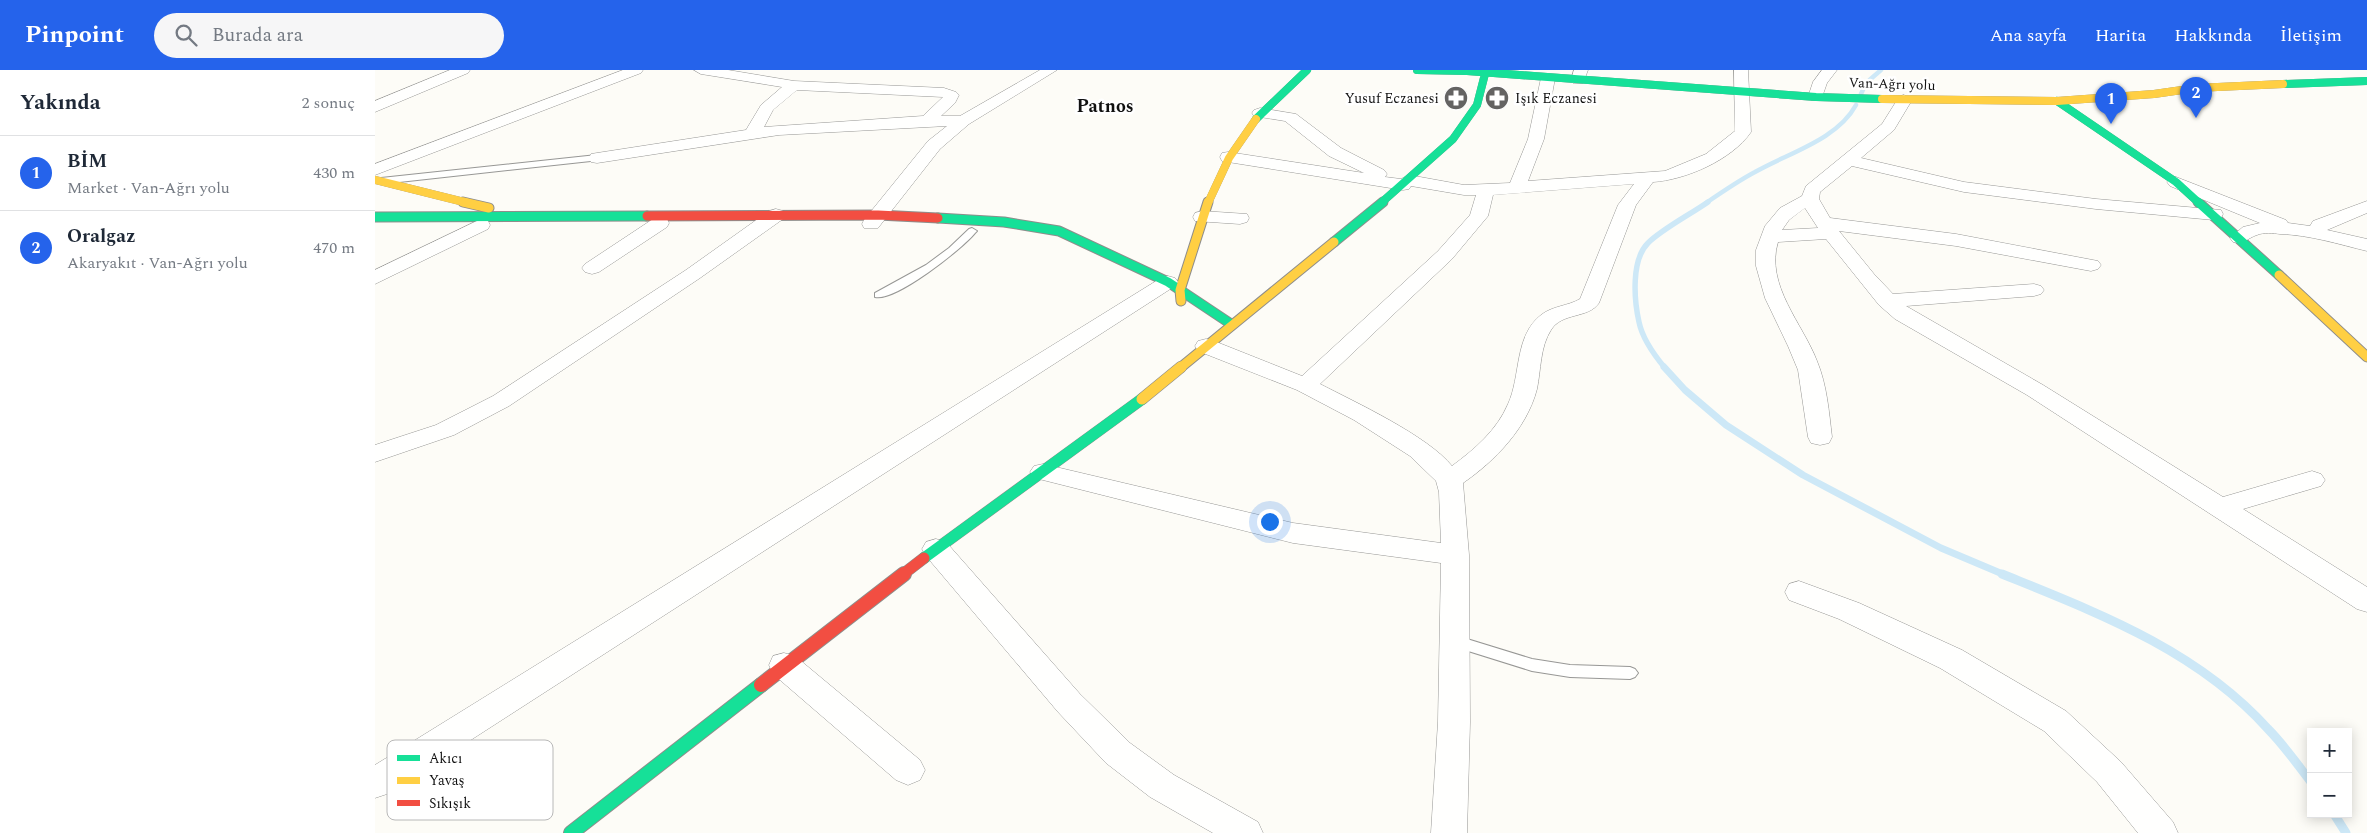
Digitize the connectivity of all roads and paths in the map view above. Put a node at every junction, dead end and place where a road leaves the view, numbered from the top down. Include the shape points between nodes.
1 (431, 70) edge
2 (636, 70) edge
3 (701, 70) edge
4 (1050, 70) edge
5 (1307, 70) edge
6 (1417, 70) edge
7 (1465, 70) edge
8 (1741, 70) edge
9 (1830, 70) edge
10 (460, 71) edge
11 (1486, 71) edge
12 (2253, 74) dead end
13 (1579, 75) edge
14 (2367, 75) edge
15 (1547, 78) junction
16 (2367, 81) edge
17 (2313, 82) junction
18 (794, 85) junction
19 (2196, 88) junction
20 (1742, 92) junction
21 (1816, 97) junction
22 (1903, 100) junction
23 (2057, 101) junction
24 (375, 107) edge
25 (1260, 114) junction
26 (927, 121) junction
27 (963, 121) junction
28 (753, 134) junction
29 (1227, 157) junction
30 (597, 158) joint
31 (1850, 160) junction
32 (376, 178) edge
33 (1647, 178) junction
34 (2176, 182) junction
35 (1406, 183) junction
36 (1517, 188) junction
37 (1484, 190) junction
38 (458, 198) junction
39 (1810, 199) junction
40 (2367, 206) edge
41 (2214, 214) junction
42 (375, 217) edge
43 (423, 217) junction
44 (1202, 217) junction
45 (1240, 218) dead end
46 (770, 219) junction
47 (875, 219) junction
48 (486, 221) junction
49 (660, 223) junction
50 (410, 226) junction
51 (375, 227) edge
52 (1828, 228) junction
53 (2293, 229) junction
54 (972, 230) junction
55 (2315, 234) junction
56 (1769, 237) junction
57 (2240, 238) junction
58 (2367, 246) edge
59 (2091, 265) dead end
60 (592, 268) dead end
61 (375, 278) edge
62 (1171, 290) junction
63 (2034, 290) dead end
64 (879, 295) dead end
65 (1886, 300) junction
66 (1231, 324) junction
67 (1205, 346) junction
68 (2367, 357) edge
69 (1305, 384) junction
70 (1820, 437) dead end
71 (375, 454) edge
72 (1043, 472) junction
73 (1449, 480) junction
74 (2312, 480) dead end
75 (2220, 507) junction
76 (935, 549) junction
77 (1455, 555) junction
78 (1799, 592) dead end
79 (2367, 601) edge
80 (1455, 642) junction
81 (784, 665) junction
82 (1630, 673) dead end
83 (444, 740) edge
84 (908, 770) dead end
85 (387, 776) edge
86 (375, 783) edge
87 (571, 833) edge
88 (1245, 833) edge
89 (1449, 833) edge
90 (2160, 833) edge

1 - 10 street
2 - 32 street
3 - 18 street
4 - 27 street
5 - 25 street
6 - 7 street, Van-Ağrı yolu
7 - 11 street, Van-Ağrı yolu
8 - 20 street
9 - 21 street via 1820,82
10 - 24 street
11 - 15 street, Van-Ağrı yolu
11 - 35 street via 1477,105 1453,139
12 - 19 street
13 - 15 street, Van-Ağrı yolu
13 - 20 street, Van-Ağrı yolu
14 - 17 street via 2301,72
15 - 36 street via 1536,139
16 - 17 street, Van-Ağrı yolu
17 - 19 street, Van-Ağrı yolu
18 - 26 street via 951,95
18 - 28 street via 766,108
19 - 23 street, Van-Ağrı yolu
20 - 21 street, Van-Ağrı yolu
20 - 33 street via 1743,132 1712,158 1668,176
21 - 22 street, Van-Ağrı yolu
22 - 23 street, Van-Ağrı yolu
22 - 31 street via 1888,127
23 - 34 street
25 - 29 street
25 - 35 street via 1290,117 1335,152 1367,170
26 - 27 street
26 - 28 street
27 - 47 street via 934,145
28 - 30 street
29 - 35 street
29 - 44 street
30 - 32 lane
31 - 39 street via 1812,190
31 - 41 street via 1964,187 2096,204
32 - 38 street
33 - 36 street
33 - 73 street via 1627,205 1589,303 1548,320 1542,327 1535,342 1525,390 1510,421 1469,467
34 - 41 street
34 - 53 street
35 - 37 street
35 - 66 street
36 - 37 street
37 - 69 street via 1485,199 1479,216 1445,255
38 - 43 street
38 - 48 street via 483,204 493,211
39 - 52 street
39 - 56 street via 1782,214
40 - 55 street via 2320,225
41 - 57 street
42 - 43 street
43 - 48 street
43 - 50 street
44 - 45 street
44 - 62 street
46 - 47 street
46 - 48 street
46 - 49 street
46 - 71 street via 501,401 445,430
47 - 54 street
47 - 62 street via 1004,222 1059,231
48 - 49 street
48 - 50 street
48 - 61 street
49 - 60 street
50 - 51 street
52 - 56 street
52 - 59 street via 1956,240
52 - 65 street
53 - 55 street
53 - 57 street via 2257,228 2244,232
54 - 62 street via 1046,240
54 - 64 lane via 947,254
55 - 58 street
56 - 70 street via 1763,262 1773,294 1806,361 1816,392
57 - 68 street
62 - 66 street
62 - 83 street
63 - 65 street
65 - 75 street via 1929,330 2035,390
66 - 67 street
67 - 69 street
67 - 72 street via 1129,410
69 - 73 street via 1419,450
72 - 76 street
72 - 77 street via 1293,533
73 - 77 street
74 - 75 street
75 - 79 street
76 - 81 street
76 - 88 street via 1069,703 1118,753 1162,786
77 - 80 street
78 - 90 street via 1857,614 1951,659 2055,721 2109,772
80 - 82 lane via 1533,666
80 - 89 street
81 - 84 street
81 - 87 street
85 - 86 street

